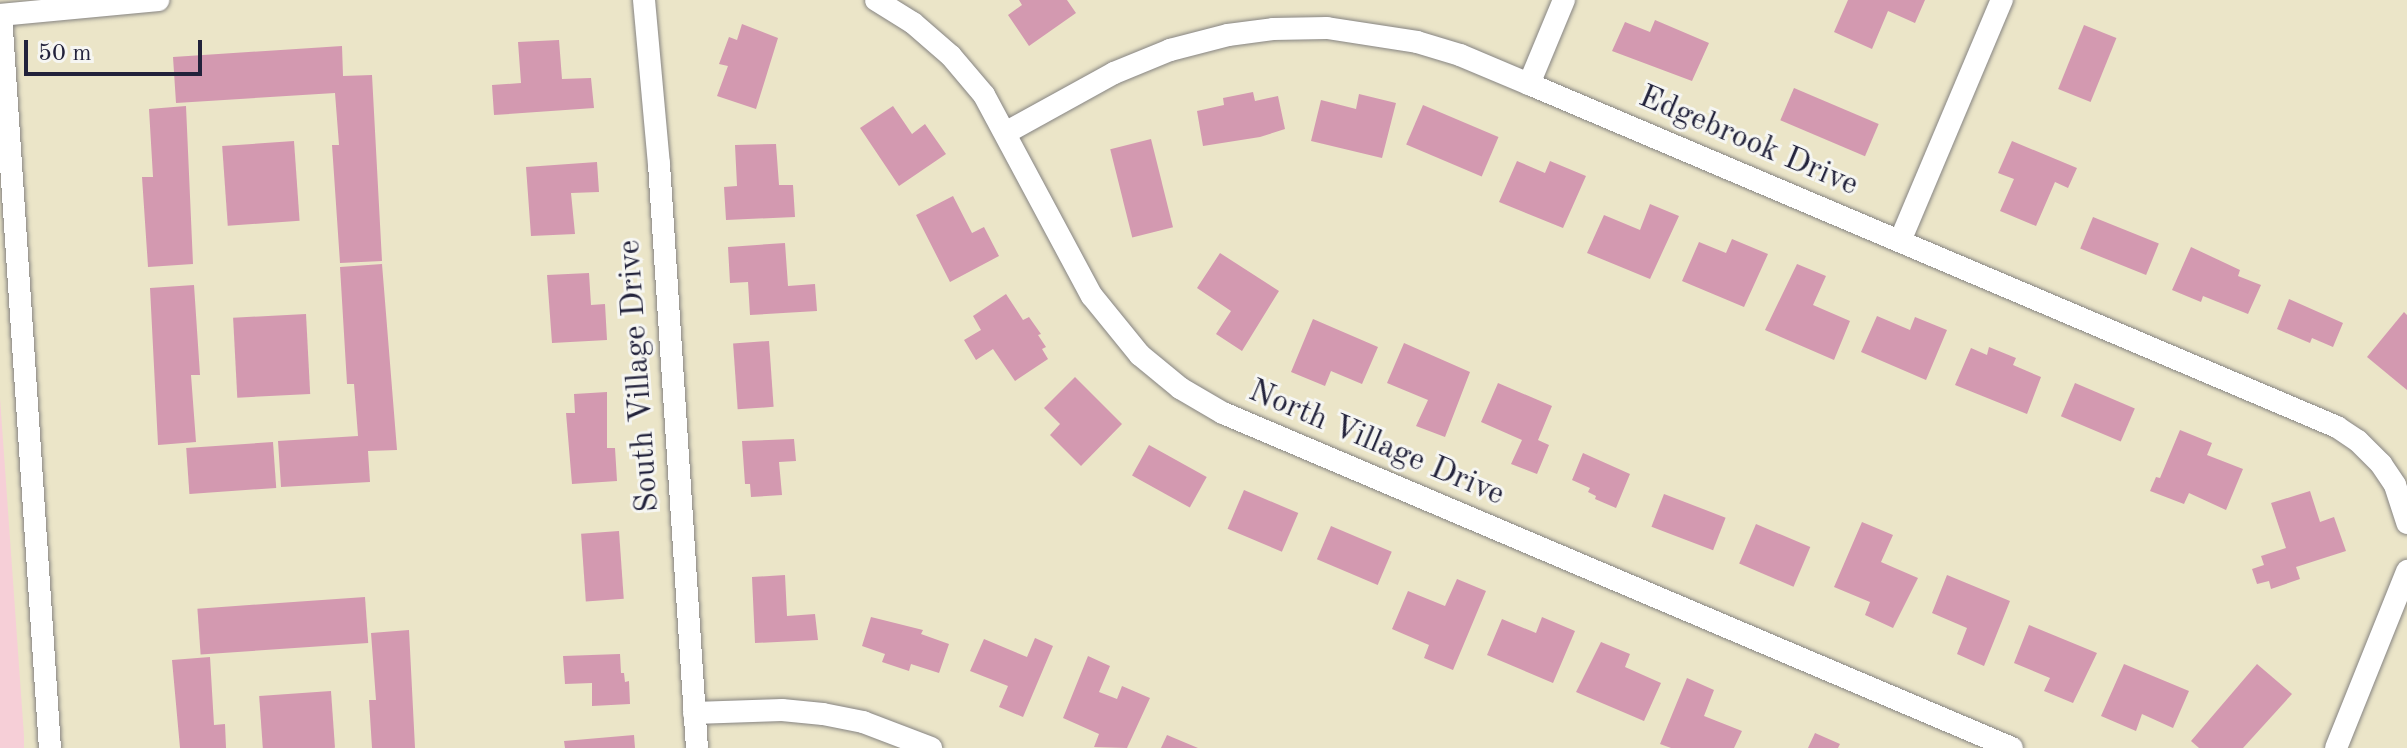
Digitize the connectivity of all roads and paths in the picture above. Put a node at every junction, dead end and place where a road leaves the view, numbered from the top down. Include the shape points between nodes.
1 (158, 0) edge
2 (644, 0) edge
3 (876, 0) edge
4 (1564, 0) edge
5 (2002, 0) edge
6 (1, 15) edge
7 (1529, 84) junction
8 (1007, 132) junction
9 (1900, 241) junction
10 (2407, 523) edge
11 (2407, 571) edge
12 (694, 713) junction
13 (50, 748) edge
14 (697, 748) edge
15 (931, 748) edge
16 (2012, 748) edge
17 (2336, 748) edge

1 - 6 street
2 - 12 street, South Village Drive
3 - 8 street, North Village Drive via 951,56
4 - 7 street
5 - 9 street
6 - 13 street
7 - 8 street, Edgebrook Drive via 1417,42 1327,28 1273,29 1170,50 1114,73
7 - 9 street, Edgebrook Drive
8 - 16 street, North Village Drive via 1092,296 1140,355 1180,388 1223,413
9 - 10 street, Edgebrook Drive via 2337,427 2381,464 2395,485
11 - 17 street
12 - 14 street, South Village Drive
12 - 15 street via 823,714 863,722

